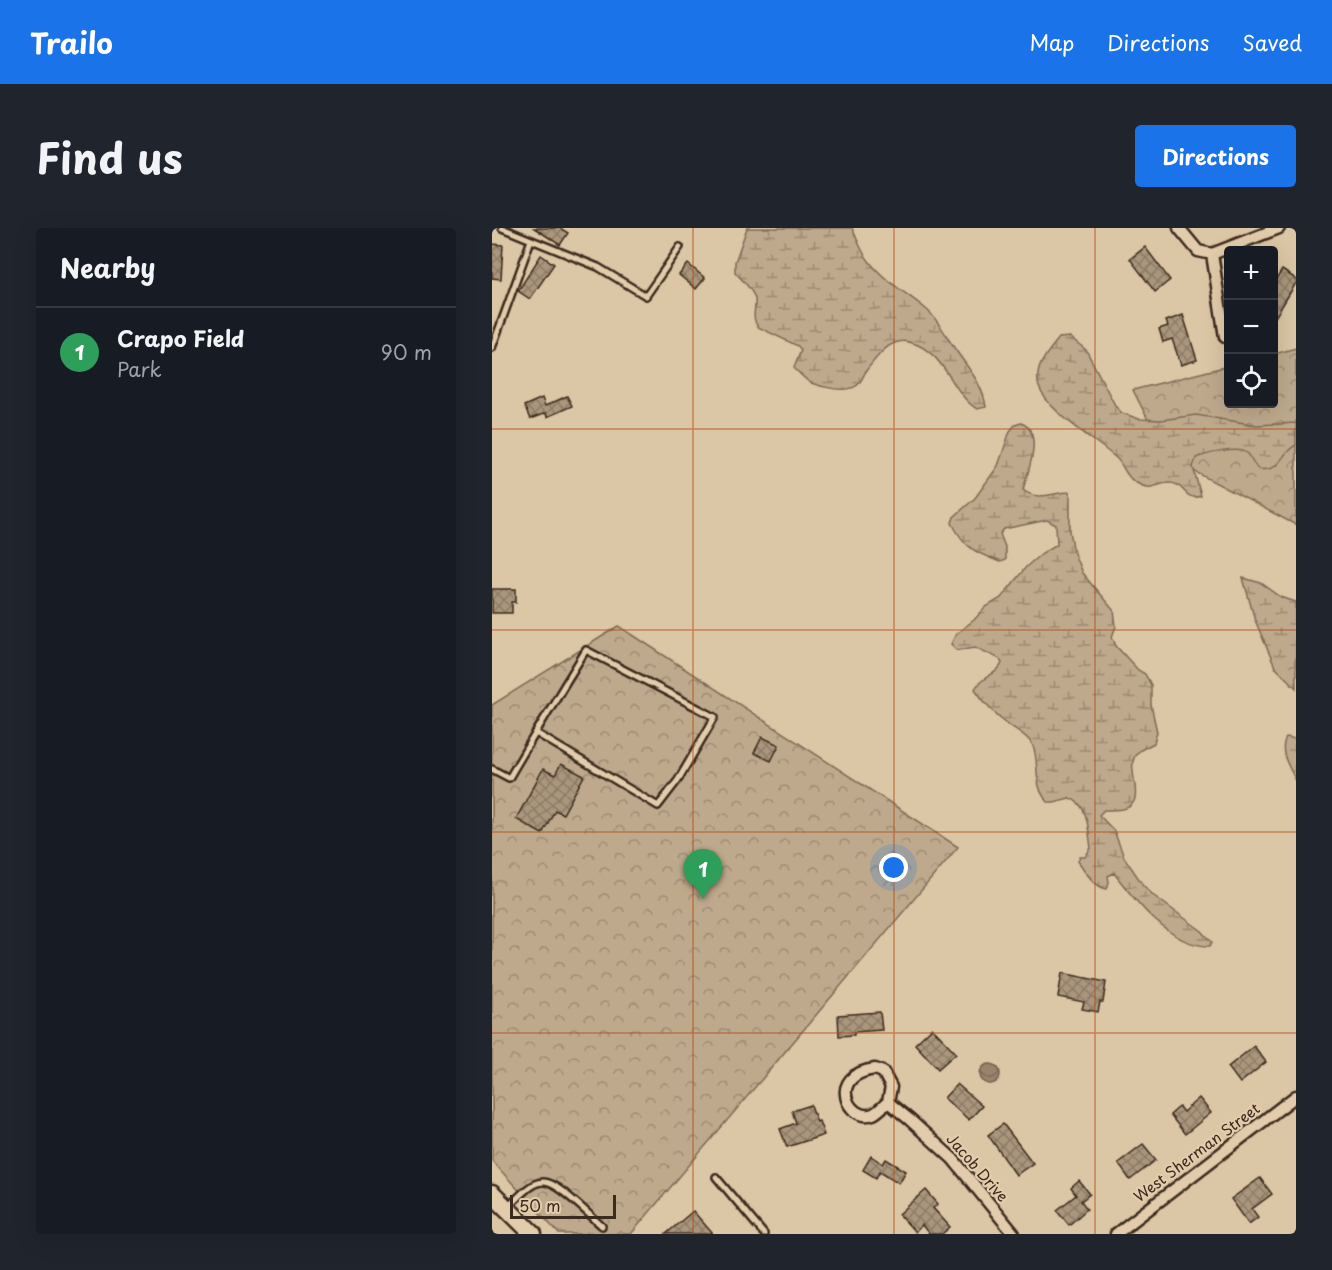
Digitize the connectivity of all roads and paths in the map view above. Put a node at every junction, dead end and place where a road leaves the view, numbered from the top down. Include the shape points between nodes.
1 (502, 228) edge
2 (1179, 228) edge
3 (1279, 228) edge
4 (531, 240) junction
5 (681, 247) dead end
6 (1212, 254) junction
7 (1224, 331) edge
8 (492, 348) edge
9 (536, 733) junction
10 (492, 769) edge
11 (1296, 1096) edge
12 (888, 1102) junction
13 (716, 1177) dead end
14 (492, 1194) edge
15 (506, 1209) junction
16 (602, 1226) dead end
17 (533, 1234) edge
18 (764, 1234) edge
19 (1014, 1234) edge
20 (1116, 1234) edge

1 - 4 lane
2 - 6 street via 1198,251
3 - 6 street
4 - 5 lane via 598,267 646,297
4 - 8 lane
6 - 7 street
9 - 9 lane via 658,806 678,780 714,717 586,650
9 - 10 lane via 509,778
11 - 20 street, West Sherman Street
12 - 12 street via 873,1114 856,1112 846,1097 849,1080 865,1070 883,1072 891,1087
12 - 19 street, Jacob Drive via 953,1159
13 - 18 lane
14 - 15 main road
15 - 16 lane via 530,1187 542,1182 553,1184
15 - 17 main road

